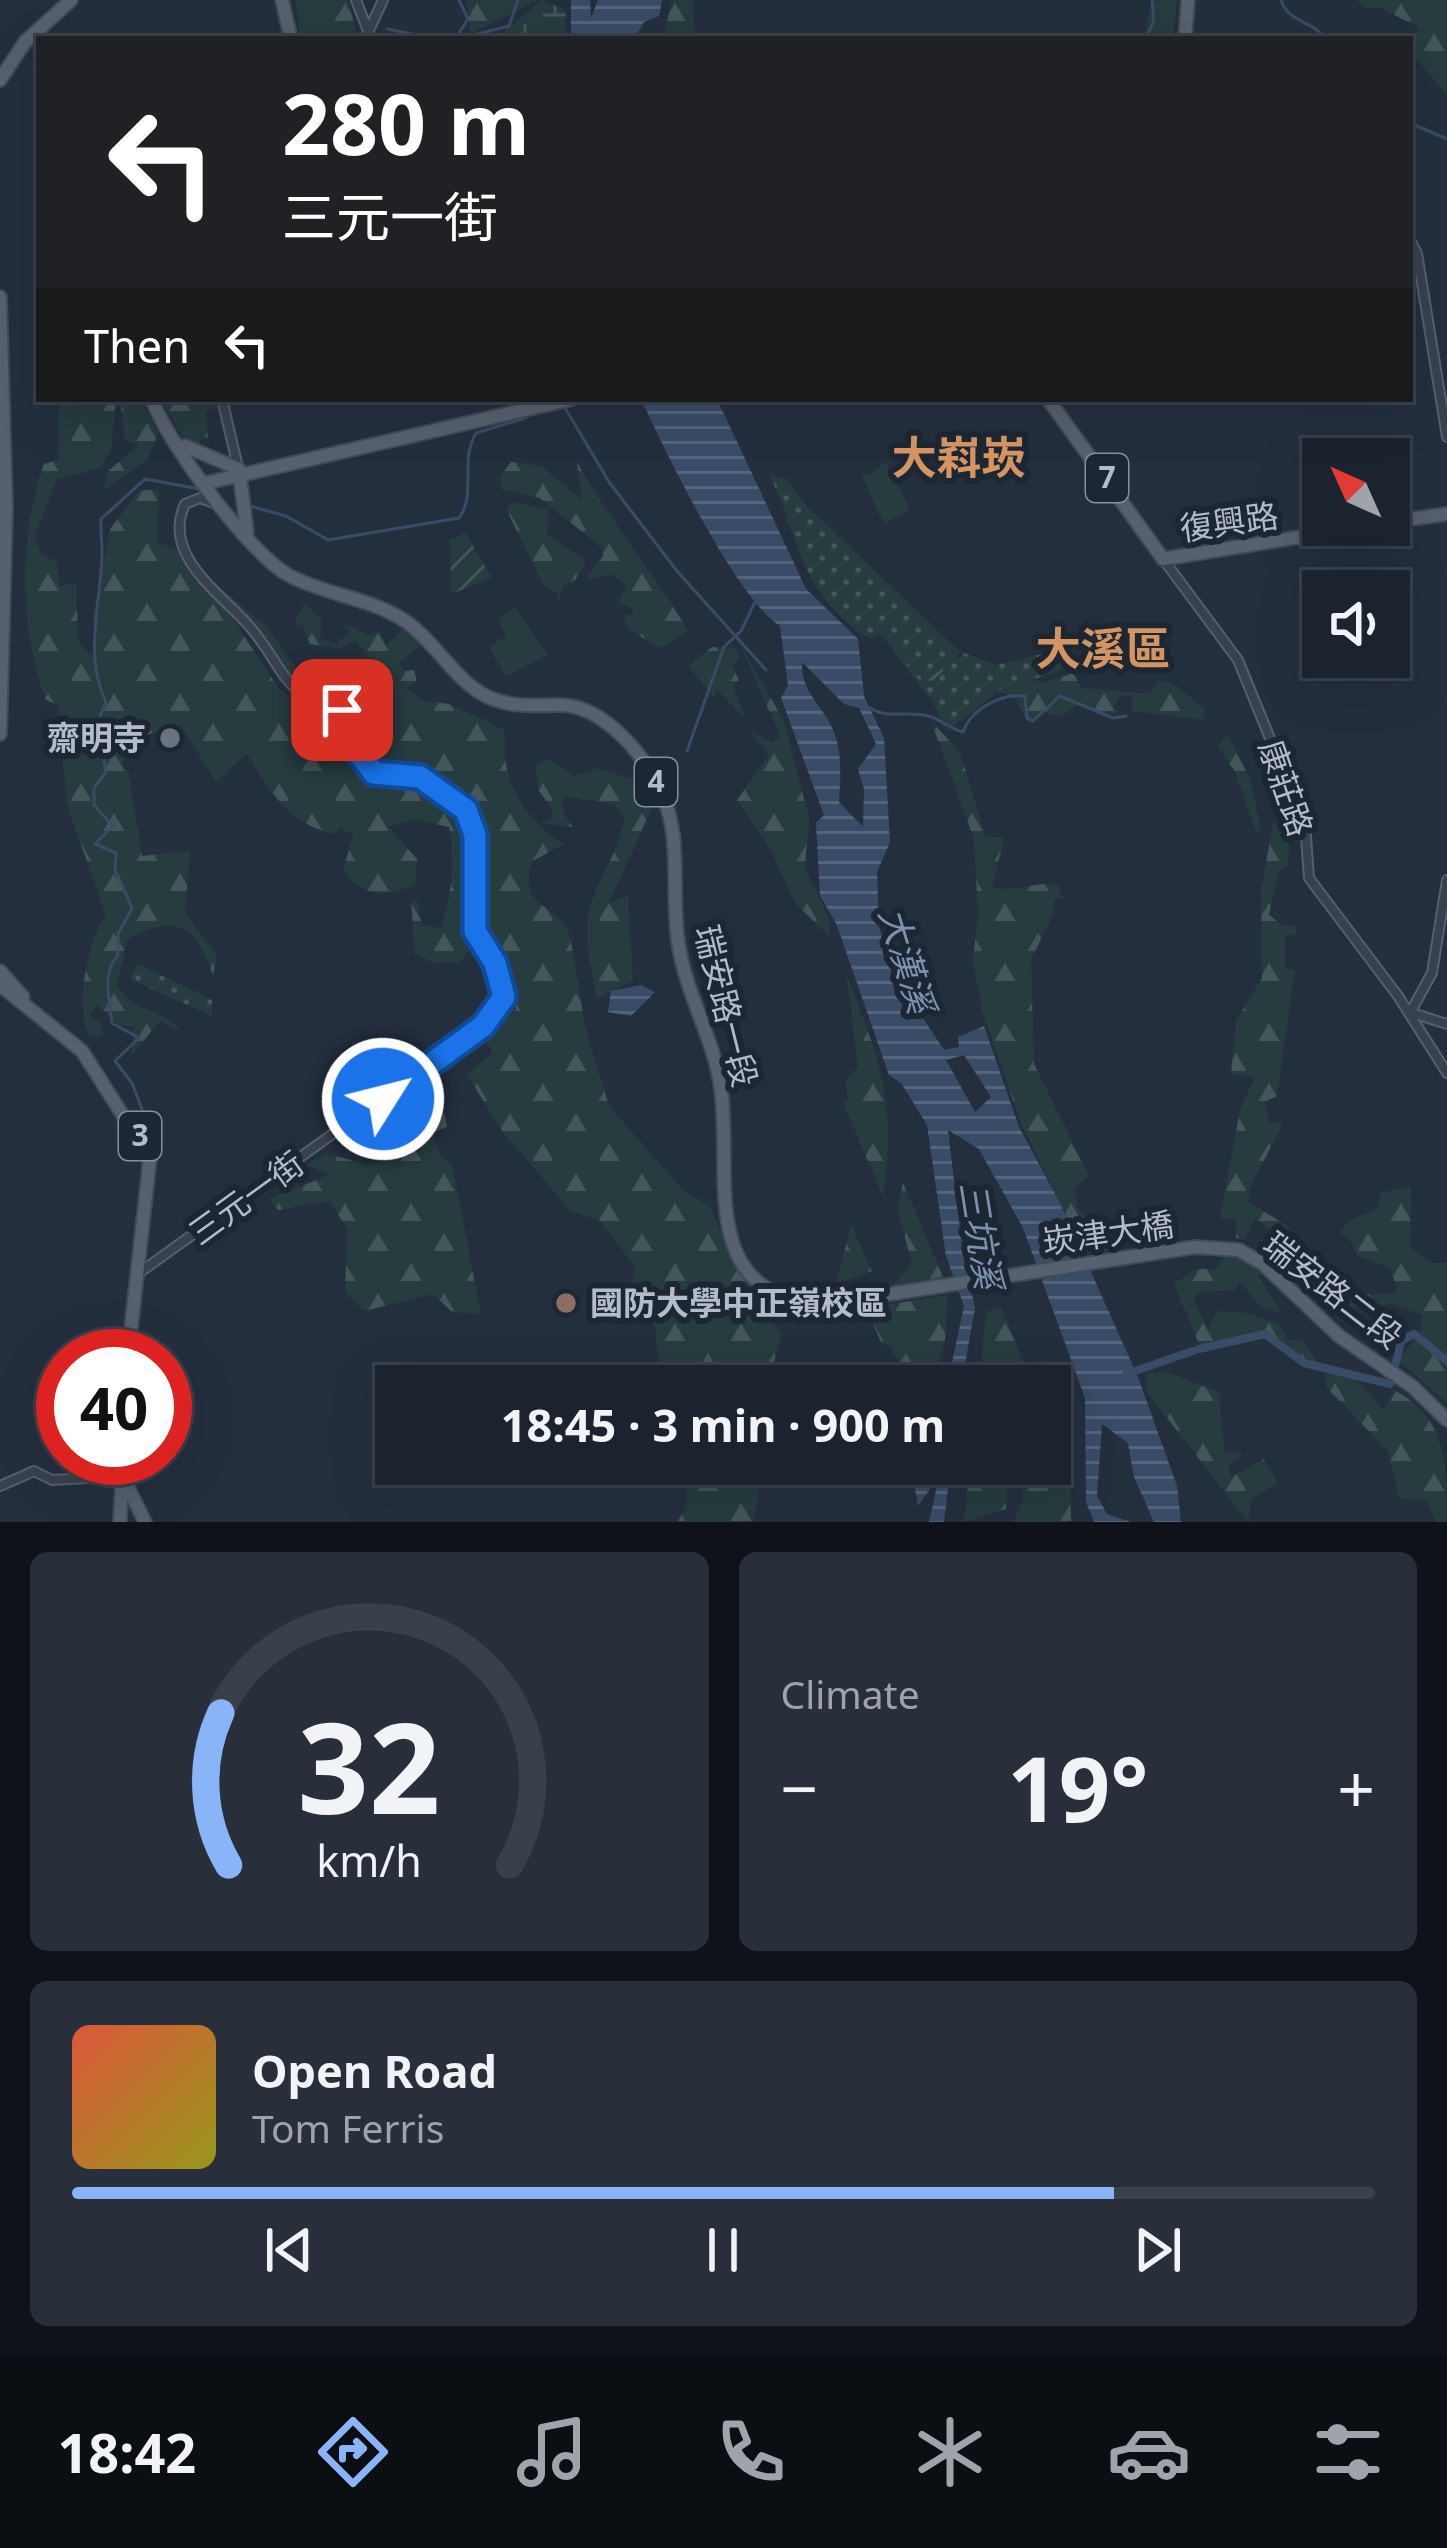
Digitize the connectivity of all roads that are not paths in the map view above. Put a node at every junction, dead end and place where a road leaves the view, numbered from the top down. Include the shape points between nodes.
1 (71, 0) edge
2 (284, 0) edge
3 (356, 0) edge
4 (383, 0) edge
5 (1186, 0) edge
6 (367, 35) edge
7 (292, 36) edge
8 (1182, 36) edge
9 (0, 80) edge
10 (1413, 246) edge
11 (0, 297) edge
12 (1, 341) edge
13 (155, 402) edge
14 (156, 402) edge
15 (223, 402) edge
16 (530, 402) edge
17 (558, 402) edge
18 (1050, 402) edge
19 (1447, 437) edge
20 (236, 453) junction
21 (284, 461) junction
22 (223, 465) junction
23 (239, 471) junction
24 (206, 482) junction
25 (200, 499) junction
26 (222, 505) junction
27 (240, 506) junction
28 (1447, 514) edge
29 (1410, 519) edge
30 (1302, 537) edge
31 (1163, 559) junction
32 (0, 734) edge
33 (1447, 880) edge
34 (0, 971) edge
35 (2, 990) edge
36 (1410, 1013) junction
37 (50, 1024) junction
38 (1447, 1024) edge
39 (1447, 1073) edge
40 (1239, 1248) joint
41 (134, 1278) junction
42 (775, 1289) junction
43 (130, 1329) edge
44 (1447, 1416) edge
45 (36, 1472) edge
46 (122, 1485) edge
47 (126, 1485) edge
48 (0, 1486) edge
49 (120, 1522) edge
50 (145, 1522) edge

1 - 9 main road via 25,42
2 - 7 main road
3 - 6 street
4 - 6 street
5 - 8 main road
10 - 19 street
11 - 12 main road
12 - 32 main road
13 - 24 main road, 瑞安路一段
14 - 22 main road via 185,446
15 - 20 street
16 - 21 main road
17 - 21 main road
18 - 31 main road, 7
20 - 22 street
20 - 23 street
21 - 23 main road
22 - 23 main road
23 - 24 main road
23 - 27 main road, 瑞安路一段 / 4
24 - 25 street, 三元一街
24 - 26 main road, 瑞安路一段 / 4
25 - 26 street
25 - 41 street, 三元一街 via 181,513 186,554 253,629 279,673 313,703 342,710 344,734 374,773 420,777 466,810 475,835 475,931 504,997 483,1026
26 - 27 main road
26 - 42 main road, 瑞安路一段 / 4 via 254,550 289,576 391,613 486,696 581,708 646,765 674,827 678,940 719,1073 727,1226 746,1266
27 - 42 main road, 瑞安路一段 / 4 via 251,539 277,563 397,610 490,693 584,704 647,759 680,826 688,964 724,1077 730,1226
28 - 29 main road
30 - 31 main road, 復興路
31 - 36 street, 康莊路 via 1236,657 1305,824 1309,878
33 - 36 street via 1430,982
34 - 37 main road, 3
35 - 37 main road, 3
36 - 38 street
36 - 39 street, 康莊路
37 - 41 main road, 3 via 98,1070 150,1158
40 - 42 main road, 崁津大橋 via 1193,1243 846,1298
40 - 44 main road, 瑞安路二段
41 - 43 main road, 3
45 - 48 street
46 - 49 main road
47 - 50 main road

